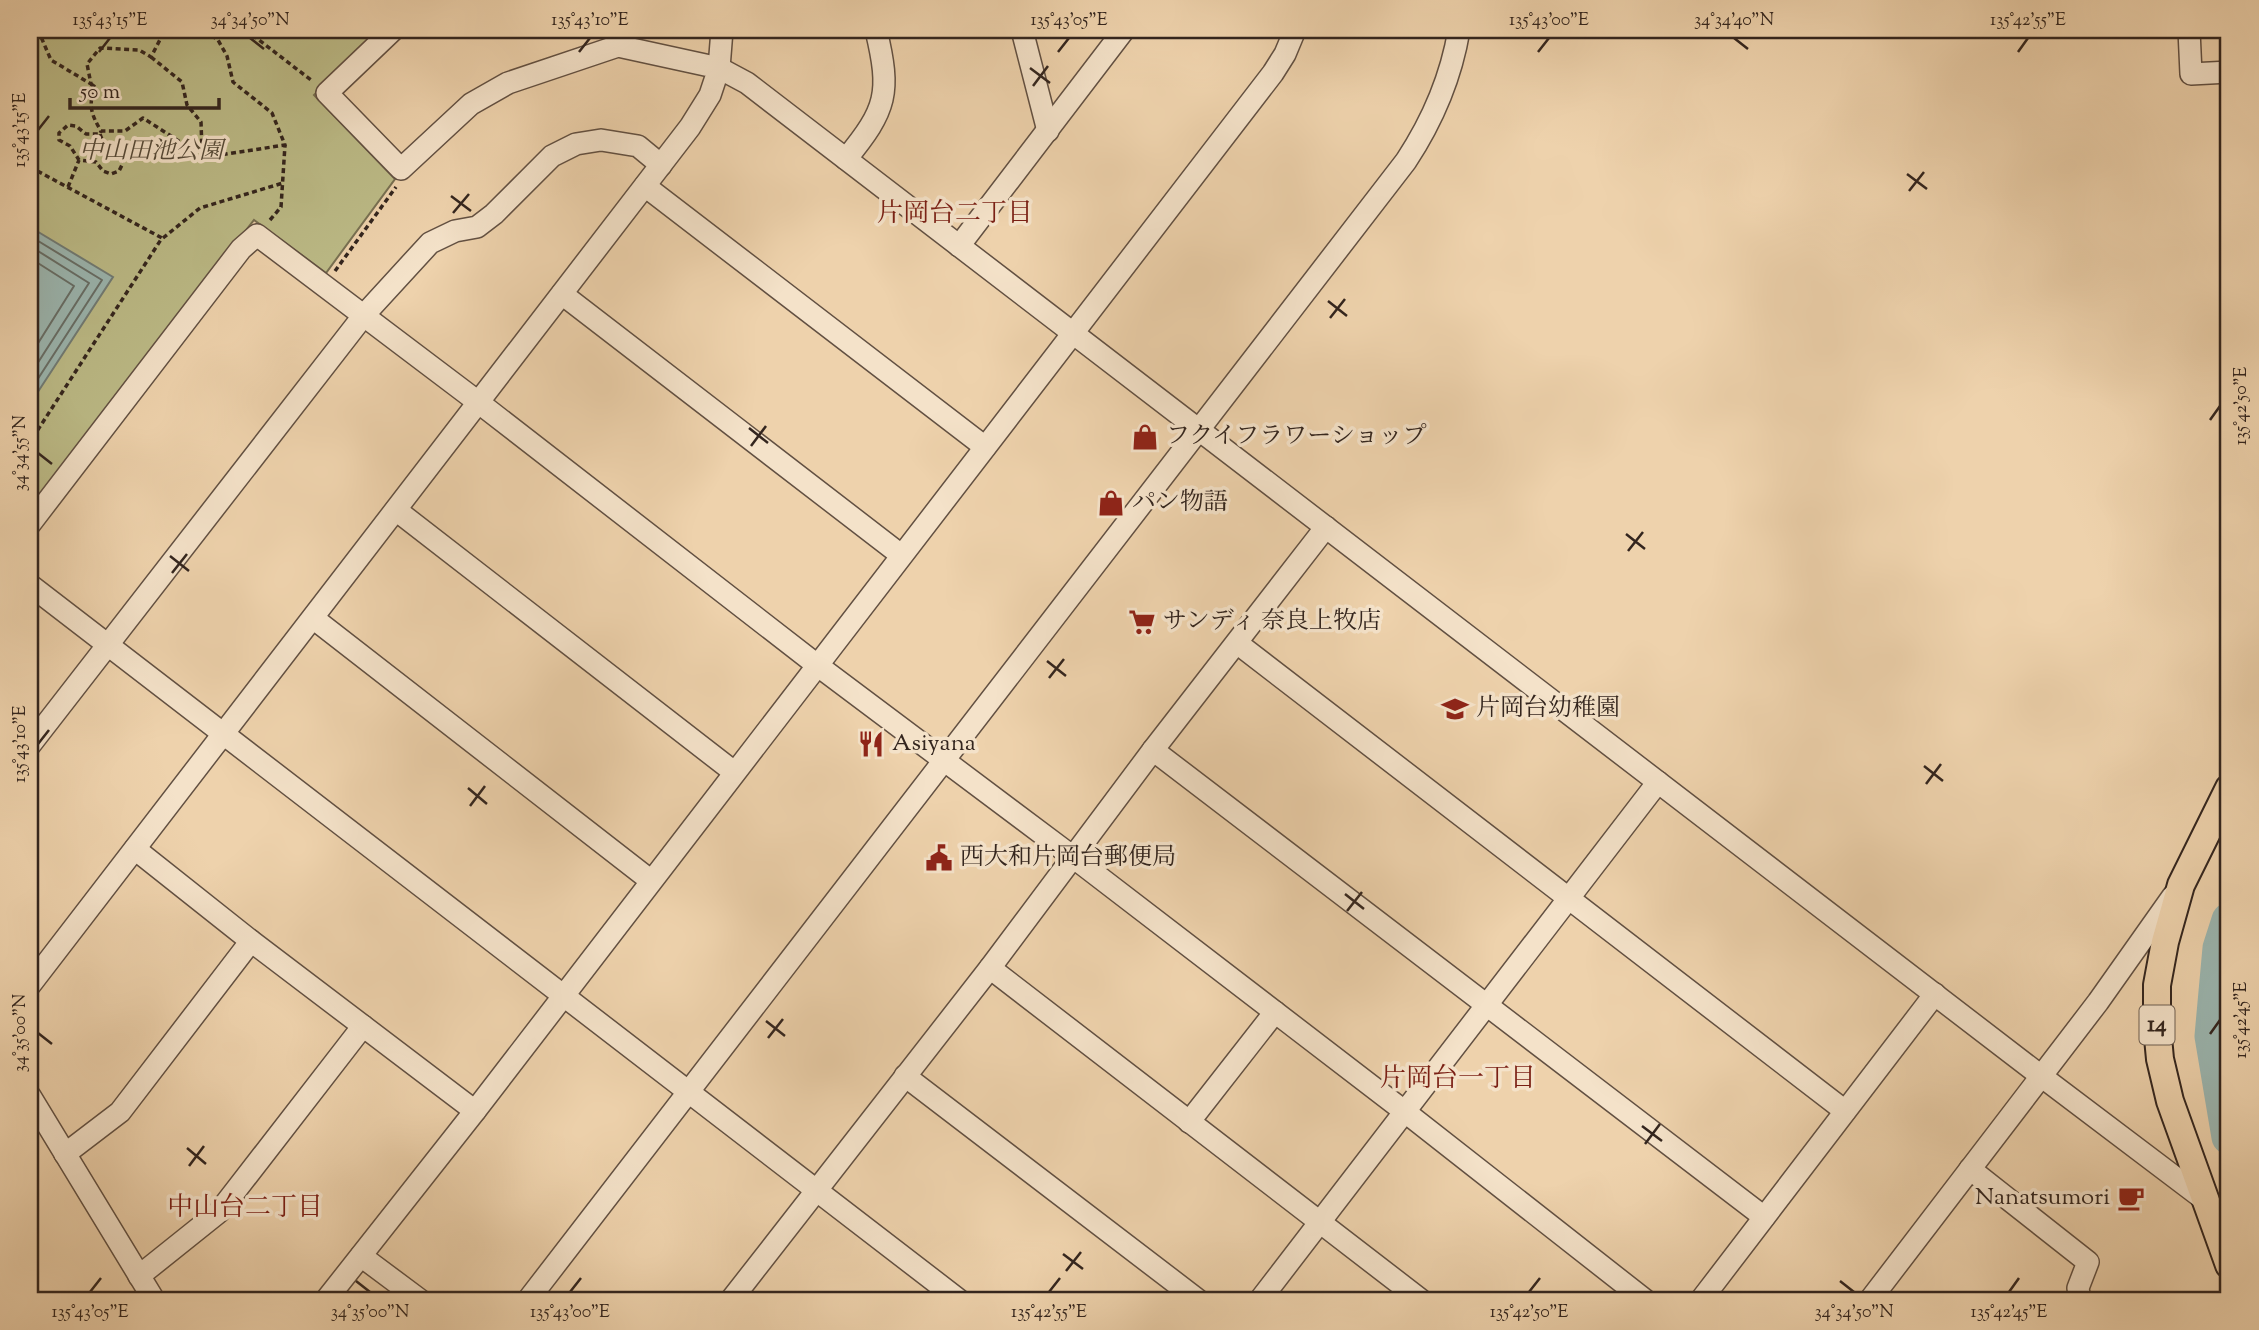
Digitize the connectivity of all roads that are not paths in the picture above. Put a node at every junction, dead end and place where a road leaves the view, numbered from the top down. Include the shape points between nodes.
1 (393, 30) edge
2 (722, 30) edge
3 (876, 30) edge
4 (1022, 30) edge
5 (1124, 30) edge
6 (1295, 30) edge
7 (1459, 30) edge
8 (2189, 30) edge
9 (618, 38) edge
10 (719, 68) junction
11 (2229, 72) edge
12 (1048, 131) junction
13 (846, 159) junction
14 (661, 164) junction
15 (645, 186) junction
16 (960, 246) junction
17 (562, 294) junction
18 (364, 315) junction
19 (1073, 332) junction
20 (478, 402) junction
21 (1199, 429) junction
22 (985, 447) junction
23 (396, 510) junction
24 (30, 524) edge
25 (1326, 527) junction
26 (901, 555) junction
27 (30, 585) edge
28 (313, 618) junction
29 (1237, 643) junction
30 (108, 644) junction
31 (817, 665) junction
32 (223, 734) junction
33 (30, 745) edge
34 (1153, 750) junction
35 (945, 761) junction
36 (734, 772) junction
37 (1658, 782) junction
38 (2229, 788) edge
39 (135, 849) junction
40 (1073, 857) junction
41 (650, 880) junction
42 (2181, 885) junction
43 (1569, 897) junction
44 (251, 941) junction
45 (990, 968) junction
46 (30, 985) edge
47 (1935, 994) junction
48 (563, 995) junction
49 (1486, 1004) junction
50 (1275, 1012) junction
51 (363, 1026) junction
52 (905, 1076) junction
53 (2041, 1076) junction
54 (689, 1092) junction
55 (30, 1096) edge
56 (475, 1111) junction
57 (1404, 1111) junction
58 (1845, 1111) junction
59 (1189, 1122) junction
60 (65, 1154) junction
61 (1970, 1170) junction
62 (816, 1190) junction
63 (2205, 1200) junction
64 (1764, 1217) junction
65 (1320, 1222) junction
66 (361, 1256) junction
67 (2229, 1265) edge
68 (139, 1276) junction
69 (154, 1300) edge
70 (326, 1300) edge
71 (420, 1300) edge
72 (528, 1300) edge
73 (731, 1300) edge
74 (959, 1300) edge
75 (1198, 1300) edge
76 (1260, 1300) edge
77 (1421, 1300) edge
78 (1645, 1300) edge
79 (1701, 1300) edge
80 (1870, 1300) edge
81 (2080, 1300) edge

1 - 9 street via 327,93 401,169 471,104 508,83
2 - 10 street
3 - 13 street via 885,70 884,97 874,122
4 - 12 street
5 - 12 street
6 - 19 street via 1273,73
7 - 21 street via 1447,82 1422,137
8 - 11 street via 2191,74
9 - 10 street
10 - 13 street via 747,83
10 - 14 street via 700,114
12 - 16 street
13 - 16 street
14 - 15 street
14 - 18 street via 638,146 601,140 576,144 552,156 477,228 455,230 430,243
15 - 17 street
15 - 22 street
16 - 19 street
17 - 20 street
17 - 26 street
18 - 20 street
18 - 24 street via 257,235 241,249
18 - 30 street
19 - 21 street
19 - 22 street
20 - 23 street
20 - 31 street
21 - 25 street
21 - 35 street
22 - 26 street
23 - 28 street
23 - 36 street
25 - 29 street
25 - 37 street
26 - 31 street
27 - 30 street
28 - 32 street
28 - 41 street
29 - 34 street
29 - 43 street
30 - 32 street
30 - 33 street
31 - 35 street
31 - 36 street
32 - 39 street
32 - 48 street
34 - 40 street
34 - 49 street
35 - 40 street
35 - 54 street
36 - 41 street
37 - 43 street
37 - 47 street
38 - 42 main road, 14
39 - 44 street
39 - 46 street
40 - 45 street
40 - 50 street
41 - 48 street
42 - 53 street
42 - 63 main road, 14 via 2157,985 2157,1027 2170,1101
43 - 49 street
43 - 58 street
44 - 51 street
44 - 60 street via 120,1112
45 - 52 street
45 - 59 street
47 - 53 street
47 - 58 street
48 - 54 street
48 - 56 street
49 - 57 street
49 - 64 street
50 - 57 street
50 - 59 street
51 - 56 street
51 - 68 street via 219,1212
52 - 62 street
52 - 75 street
53 - 61 street
53 - 63 street
54 - 62 street
54 - 72 street
55 - 60 street
56 - 66 street
57 - 65 street
57 - 78 street
58 - 64 street
59 - 65 street
60 - 68 street
61 - 80 street
61 - 81 street via 2088,1262 2078,1288
62 - 73 street
62 - 74 street
63 - 67 main road, 14
64 - 79 street
65 - 76 street
65 - 77 street
66 - 70 street
66 - 71 street
68 - 69 street

